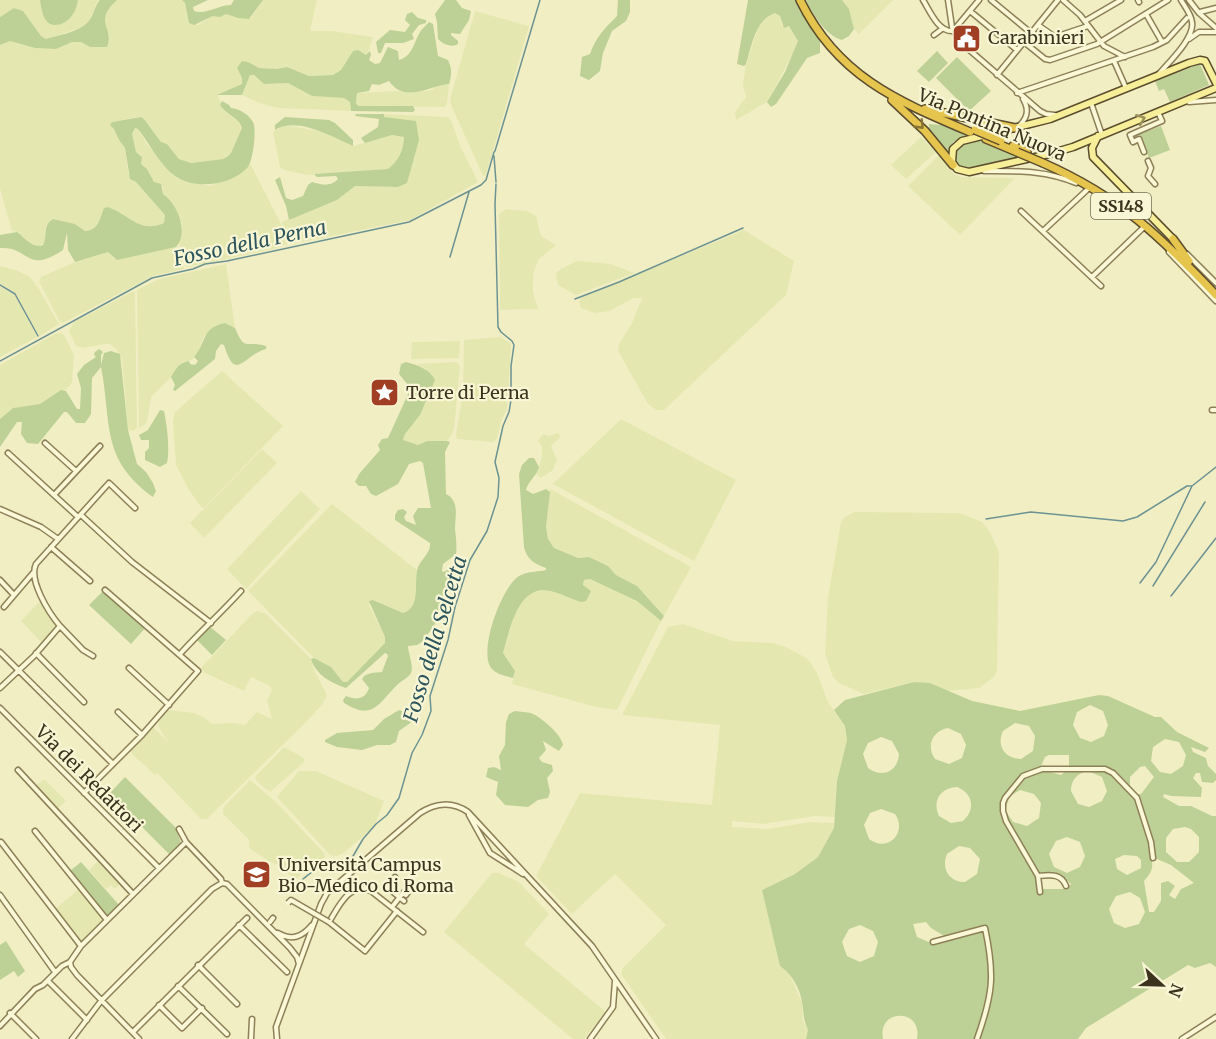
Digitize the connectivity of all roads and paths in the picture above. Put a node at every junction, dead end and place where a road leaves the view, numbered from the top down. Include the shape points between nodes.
1 (802, 0) edge
2 (923, 0) edge
3 (948, 0) edge
4 (979, 0) edge
5 (991, 0) edge
6 (1061, 0) edge
7 (1121, 0) edge
8 (1168, 0) edge
9 (1181, 0) edge
10 (1189, 0) edge
11 (1216, 8) edge
12 (970, 11) junction
13 (1199, 13) junction
14 (1146, 14) junction
15 (1187, 18) dead end
16 (1205, 18) junction
17 (1216, 22) edge
18 (1087, 24) junction
19 (1038, 25) junction
20 (942, 29) junction
21 (1216, 30) edge
22 (953, 31) junction
23 (1031, 33) junction
24 (934, 35) dead end
25 (1024, 42) junction
26 (1101, 42) junction
27 (1162, 42) junction
28 (1184, 44) junction
29 (1017, 50) junction
30 (1126, 57) junction
31 (1200, 60) junction
32 (1114, 61) junction
33 (997, 75) junction
34 (1158, 75) junction
35 (1216, 83) edge
36 (1126, 88) junction
37 (1216, 88) edge
38 (881, 91) junction
39 (1206, 92) junction
40 (1019, 95) junction
41 (1216, 100) edge
42 (1091, 103) junction
43 (1179, 103) junction
44 (925, 109) junction
45 (1158, 111) junction
46 (1062, 114) junction
47 (1015, 128) junction
48 (972, 131) junction
49 (1100, 135) junction
50 (1144, 152) dead end
51 (1026, 156) junction
52 (1148, 161) dead end
53 (1047, 163) junction
54 (954, 166) junction
55 (977, 171) junction
56 (1028, 171) junction
57 (1155, 184) dead end
58 (1088, 189) junction
59 (1021, 211) dead end
60 (1143, 228) junction
61 (1043, 231) junction
62 (1173, 239) junction
63 (1188, 262) junction
64 (1092, 277) junction
65 (1216, 284) edge
66 (1101, 286) dead end
67 (1216, 290) edge
68 (1216, 295) edge
69 (1216, 301) edge
70 (45, 443) dead end
71 (100, 446) dead end
72 (8, 453) dead end
73 (76, 471) junction
74 (54, 495) junction
75 (135, 508) dead end
76 (0, 509) edge
77 (80, 516) junction
78 (58, 539) junction
79 (51, 547) junction
80 (34, 572) junction
81 (0, 580) edge
82 (90, 581) dead end
83 (105, 590) dead end
84 (241, 591) dead end
85 (14, 595) junction
86 (4, 607) dead end
87 (211, 623) junction
88 (60, 626) junction
89 (0, 652) edge
90 (36, 653) junction
91 (180, 654) junction
92 (93, 656) dead end
93 (129, 668) dead end
94 (19, 670) junction
95 (0, 688) edge
96 (84, 702) dead end
97 (169, 705) junction
98 (0, 708) edge
99 (118, 712) dead end
100 (142, 735) junction
101 (113, 764) junction
102 (18, 770) dead end
103 (84, 793) junction
104 (468, 812) junction
105 (179, 829) dead end
106 (35, 831) dead end
107 (495, 841) junction
108 (1, 842) edge
109 (186, 842) junction
110 (484, 844) junction
111 (504, 851) junction
112 (1153, 858) dead end
113 (499, 860) junction
114 (159, 868) junction
115 (1038, 876) junction
116 (395, 877) dead end
117 (532, 881) junction
118 (222, 883) junction
119 (1066, 886) dead end
120 (410, 889) dead end
121 (1040, 892) dead end
122 (133, 894) junction
123 (0, 895) edge
124 (400, 897) junction
125 (404, 901) dead end
126 (288, 903) dead end
127 (392, 907) junction
128 (397, 911) junction
129 (247, 918) dead end
130 (107, 920) junction
131 (315, 922) junction
132 (329, 922) junction
133 (239, 925) junction
134 (273, 930) junction
135 (423, 932) dead end
136 (296, 937) junction
137 (933, 942) dead end
138 (81, 946) junction
139 (307, 946) junction
140 (291, 949) junction
141 (70, 962) junction
142 (198, 965) junction
143 (298, 967) junction
144 (55, 972) junction
145 (287, 972) dead end
146 (615, 980) junction
147 (49, 982) dead end
148 (178, 986) junction
149 (101, 1001) junction
150 (237, 1004) dead end
151 (159, 1005) junction
152 (202, 1008) junction
153 (10, 1013) junction
154 (1216, 1017) edge
155 (252, 1018) dead end
156 (87, 1020) junction
157 (0, 1026) edge
158 (132, 1032) junction
159 (227, 1034) dead end
160 (36, 1039) edge
161 (72, 1039) edge
162 (140, 1039) edge
163 (251, 1039) edge
164 (277, 1039) edge
165 (590, 1039) edge
166 (656, 1039) edge
167 (977, 1039) edge
168 (1182, 1039) edge

1 - 38 highway, Via Pontina Nuova / SS148 via 820,34 836,53
1 - 44 highway, Via Pontina Nuova / SS148 via 822,31 850,62 883,88
2 - 20 street
3 - 22 street
4 - 12 street
5 - 23 street
6 - 18 street
6 - 19 street
7 - 18 street
8 - 14 street
9 - 28 street via 1193,25
10 - 13 street
11 - 13 street
12 - 22 street
12 - 29 street
13 - 16 street
14 - 26 street
14 - 27 street
15 - 27 street
16 - 17 street
16 - 21 street
18 - 19 street via 1054,37
18 - 26 street
19 - 23 street
20 - 22 street
20 - 24 street
21 - 28 street via 1199,32
22 - 33 street
23 - 25 street
25 - 26 street via 1049,60
25 - 29 street
26 - 30 street
27 - 30 street
28 - 34 street
29 - 33 street
30 - 32 street
31 - 34 main road
31 - 35 main road via 1207,63
31 - 39 main road via 1211,83
32 - 36 street
32 - 40 street
33 - 40 street
34 - 36 main road
36 - 42 main road
37 - 39 main road
38 - 48 highway, Via Pontina Nuova / SS148
38 -> 54 highway via 915,120
39 - 43 main road
40 - 46 street via 1043,113
40 - 47 street via 1027,115
41 - 43 street
42 - 46 main road
42 - 49 street
43 - 45 main road
44 - 47 highway
44 - 48 highway, Via Pontina Nuova / SS148
49 -> 45 main road
45 - 50 street via 1162,121 1130,135 1133,142 1138,139
46 - 47 main road
47 - 54 main road via 958,142 951,152
48 - 51 highway, Via Pontina Nuova / SS148, bridge via 1001,141
48 - 53 highway, Via Pontina Nuova / SS148, bridge
49 - 51 main road via 1060,151
49 - 62 main road via 1092,148 1094,157
51 - 53 highway, Via Pontina Nuova / SS148, bridge
51 - 55 main road
51 - 56 street via 1022,168
52 - 57 street via 1148,176
53 - 63 highway, Via Pontina Nuova / SS148 via 1085,178 1122,202 1150,223
54 - 55 main road via 966,172
55 - 56 street
56 - 58 street via 1059,176
58 - 60 street
58 - 61 street
59 - 61 street
60 - 64 street
60 - 69 street
61 - 64 street
62 - 63 highway
62 - 65 street
63 - 67 highway, SS148
63 - 68 highway, SS148
64 - 66 street
70 - 73 street
71 - 73 street
72 - 74 street
73 - 74 street
74 - 77 street
75 - 77 street via 109,483
76 - 78 street
77 - 78 street
77 - 87 street
78 - 79 street
79 - 80 street
79 - 82 street
80 - 85 street
80 - 88 street via 46,607
81 - 85 street
83 - 91 street
84 - 87 street
85 - 86 street
87 - 91 street
88 - 90 street
88 - 92 street
89 - 94 street
90 - 94 street
90 - 96 street
91 - 97 street via 198,671
93 - 97 street
94 - 95 street
94 - 101 street
97 - 100 street
98 - 103 street, Via dei Redattori
99 - 100 street
100 - 101 street
101 - 103 street
102 - 122 street
103 - 114 street, Via dei Redattori
104 - 107 street
104 - 110 street
104 - 131 street via 447,804 425,810 330,890
105 - 109 street
106 - 130 street
107 - 110 street via 487,839
107 - 111 street
108 - 138 street
109 - 114 street
109 - 118 street
110 - 113 street
111 - 113 street via 505,857
111 - 117 street
112 - 115 street via 1140,804 1113,773 1098,767 1071,771 1042,769 1023,776 1005,798 1003,811
113 - 117 street
114 - 122 street
115 - 119 street via 1054,875 1063,879
115 - 121 street
116 - 124 street via 387,887
117 - 146 street via 592,946
118 - 134 street
118 - 149 street
120 - 124 street
122 - 130 street
123 - 144 street
124 - 125 street
124 - 127 street
126 - 132 street, bridge via 291,900
127 - 128 street
127 - 132 street via 362,888 341,900
128 - 132 street via 364,951
128 - 135 street
129 - 133 street
130 - 138 street
131 - 136 street
131 - 139 street
133 - 142 street
133 - 145 street
134 - 136 street via 282,936
134 - 140 street
136 - 139 street via 304,939
136 - 140 street
137 - 167 street via 985,928 992,988
138 - 141 street
139 - 140 street via 299,951
139 - 143 street
140 - 143 street
141 - 144 street
141 - 149 street via 74,972
142 - 148 street
142 - 150 street
143 - 164 street via 276,1027
144 - 153 street
146 - 165 street via 613,1007
146 - 166 street
147 - 156 street
148 - 151 street
148 - 152 street
149 - 156 street
149 - 158 street
151 - 152 street via 182,1028
151 - 158 street
152 - 159 street
153 - 157 street
153 - 160 street
154 - 168 street
155 - 163 street
156 - 161 street
158 - 162 street

